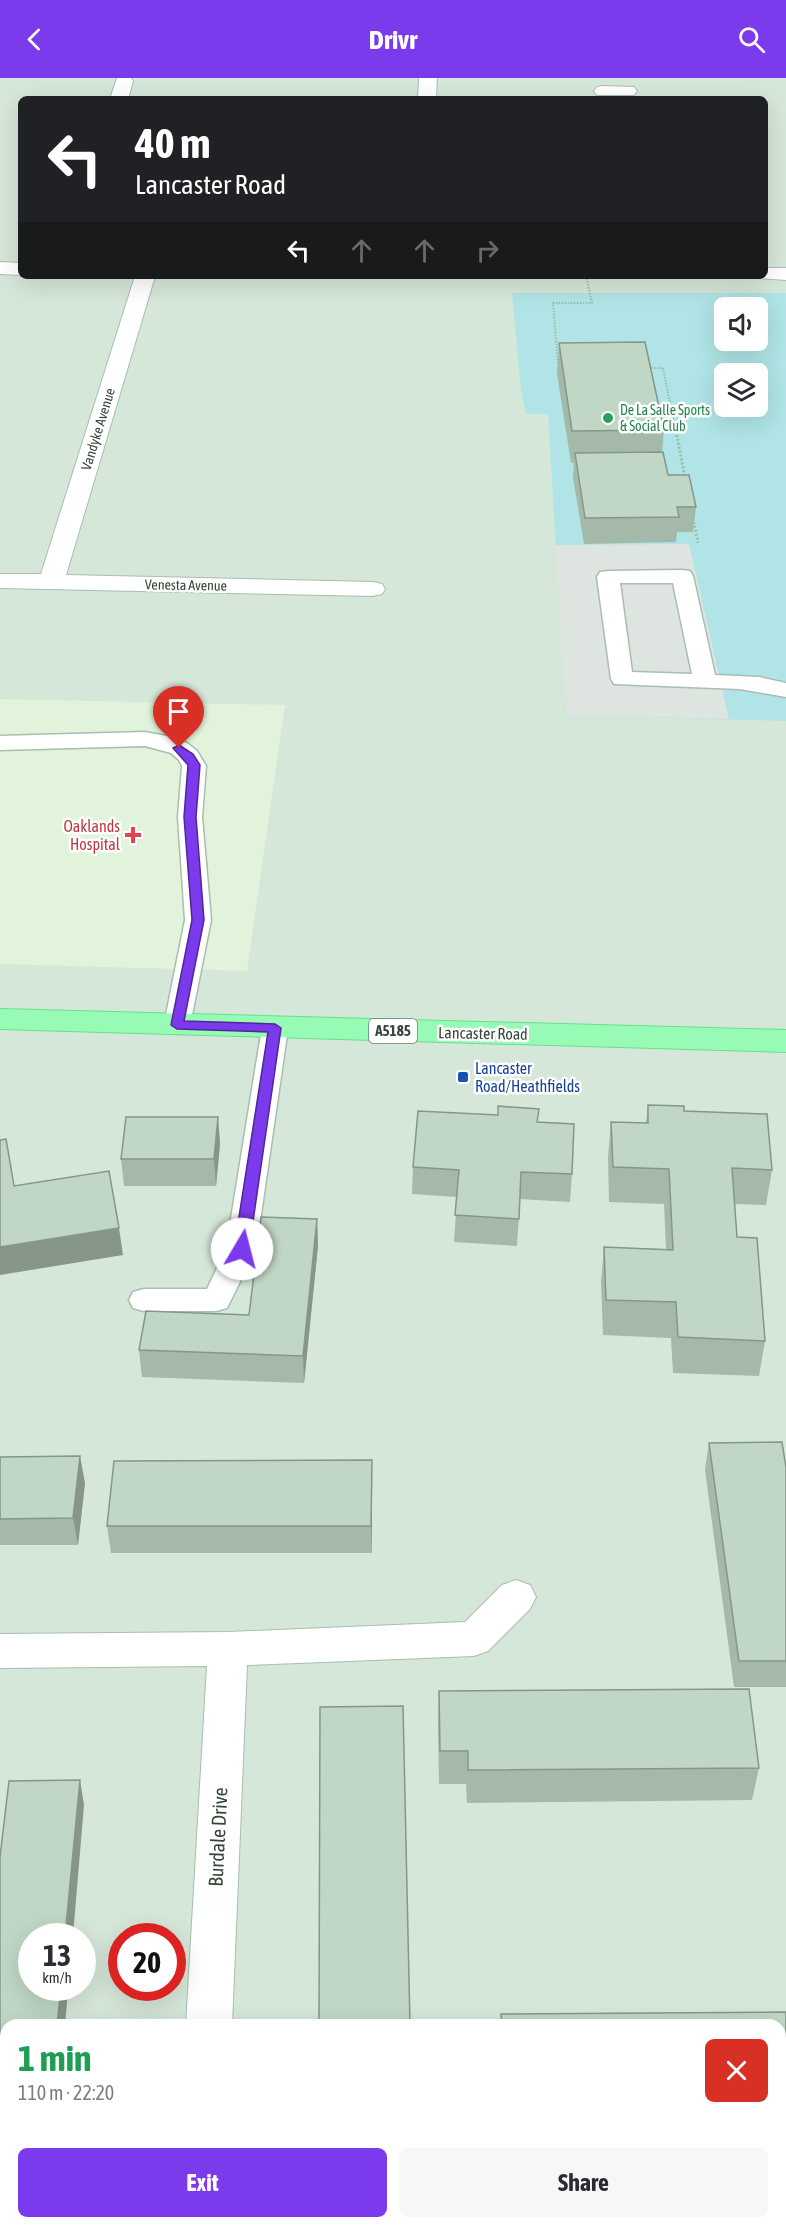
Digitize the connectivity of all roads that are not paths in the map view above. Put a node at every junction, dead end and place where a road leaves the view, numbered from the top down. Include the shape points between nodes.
1 (428, 78) edge
2 (124, 81) dead end
3 (603, 89) edge
4 (628, 91) dead end
5 (119, 96) edge
6 (427, 96) edge
7 (0, 268) edge
8 (18, 268) edge
9 (768, 274) edge
10 (786, 274) edge
11 (144, 279) edge
12 (0, 581) edge
13 (51, 582) junction
14 (372, 589) dead end
15 (705, 681) junction
16 (786, 690) edge
17 (0, 743) edge
18 (0, 1019) edge
19 (177, 1025) junction
20 (275, 1028) junction
21 (786, 1041) edge
22 (144, 1300) dead end
23 (516, 1597) dead end
24 (228, 1649) junction
25 (0, 1651) edge
26 (209, 2019) edge

1 - 6 street
2 - 5 street
3 - 4 street
7 - 8 street
9 - 10 street
11 - 13 street, Vandyke Avenue
12 - 13 street, Venesta Avenue
13 - 14 street, Venesta Avenue
15 - 15 lane via 622,679 608,578 682,576
15 - 16 lane
17 - 19 lane via 145,739 172,745 189,756 194,765 190,817 198,920
18 - 19 main road, Lancaster Road / A5185
19 - 20 main road, Lancaster Road / A5185
20 - 21 main road, Lancaster Road / A5185
20 - 22 lane via 242,1249 216,1300
23 - 24 street via 474,1639
24 - 25 street
24 - 26 street, Burdale Drive

